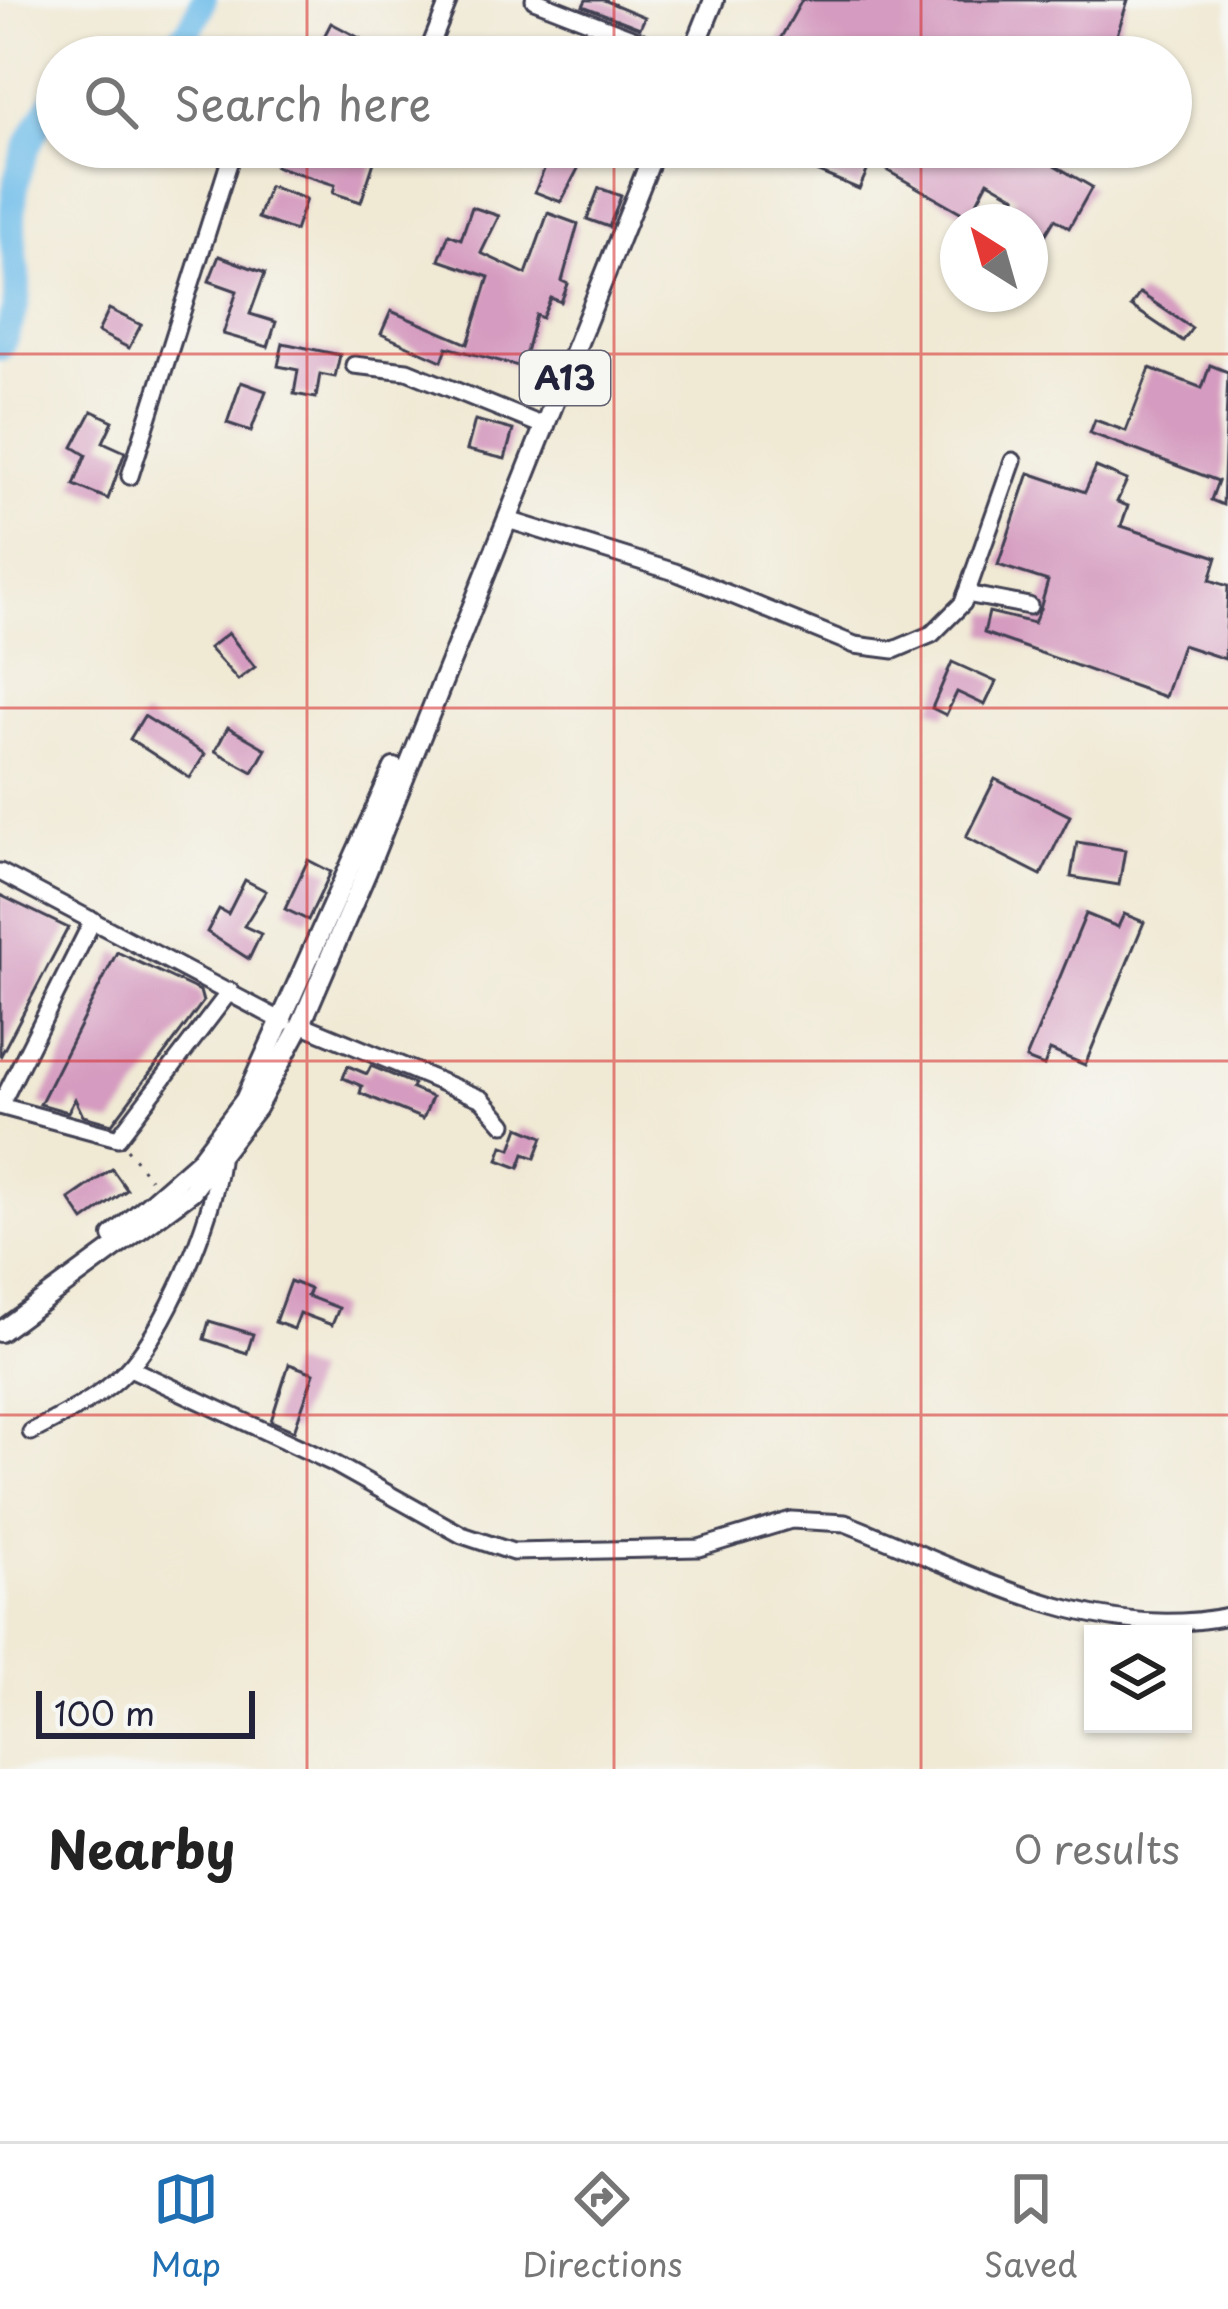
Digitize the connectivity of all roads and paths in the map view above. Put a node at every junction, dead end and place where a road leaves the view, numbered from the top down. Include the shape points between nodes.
1 (448, 0) edge
2 (534, 0) edge
3 (713, 0) edge
4 (434, 36) edge
5 (627, 36) edge
6 (700, 36) edge
7 (227, 168) edge
8 (648, 168) edge
9 (354, 365) dead end
10 (546, 427) junction
11 (1013, 461) dead end
12 (130, 476) dead end
13 (508, 520) junction
14 (967, 594) junction
15 (1028, 606) dead end
16 (471, 609) junction
17 (0, 872) edge
18 (93, 920) junction
19 (230, 991) junction
20 (292, 1023) junction
21 (0, 1106) edge
22 (504, 1124) dead end
23 (118, 1138) junction
24 (220, 1161) junction
25 (162, 1195) junction
26 (7, 1326) edge
27 (130, 1368) junction
28 (31, 1432) dead end
29 (1228, 1616) edge

1 - 4 street
2 - 5 street
3 - 6 main road
7 - 12 street
8 - 10 main road, A13
9 - 10 street via 407,371
10 - 13 main road, A13
11 - 14 street
13 - 14 street via 675,572 876,649 932,634
13 - 16 main road, A13
14 - 15 street
16 - 20 main road, A13 via 435,676
16 - 20 main road, A13 via 319,981
17 - 18 street
18 - 19 street
18 - 21 street
19 - 20 street
19 - 23 street
20 - 22 street via 482,1099
20 - 24 main road, A13 via 281,1060
20 - 25 main road, A13 via 224,1132
21 - 23 street
23 - 25 path
24 - 26 main road, A13 via 192,1191
24 - 27 street via 199,1235
25 - 26 main road, A13
27 - 28 street
27 - 29 street via 333,1463 462,1535 513,1552 699,1548 820,1518 1110,1619 1168,1624

